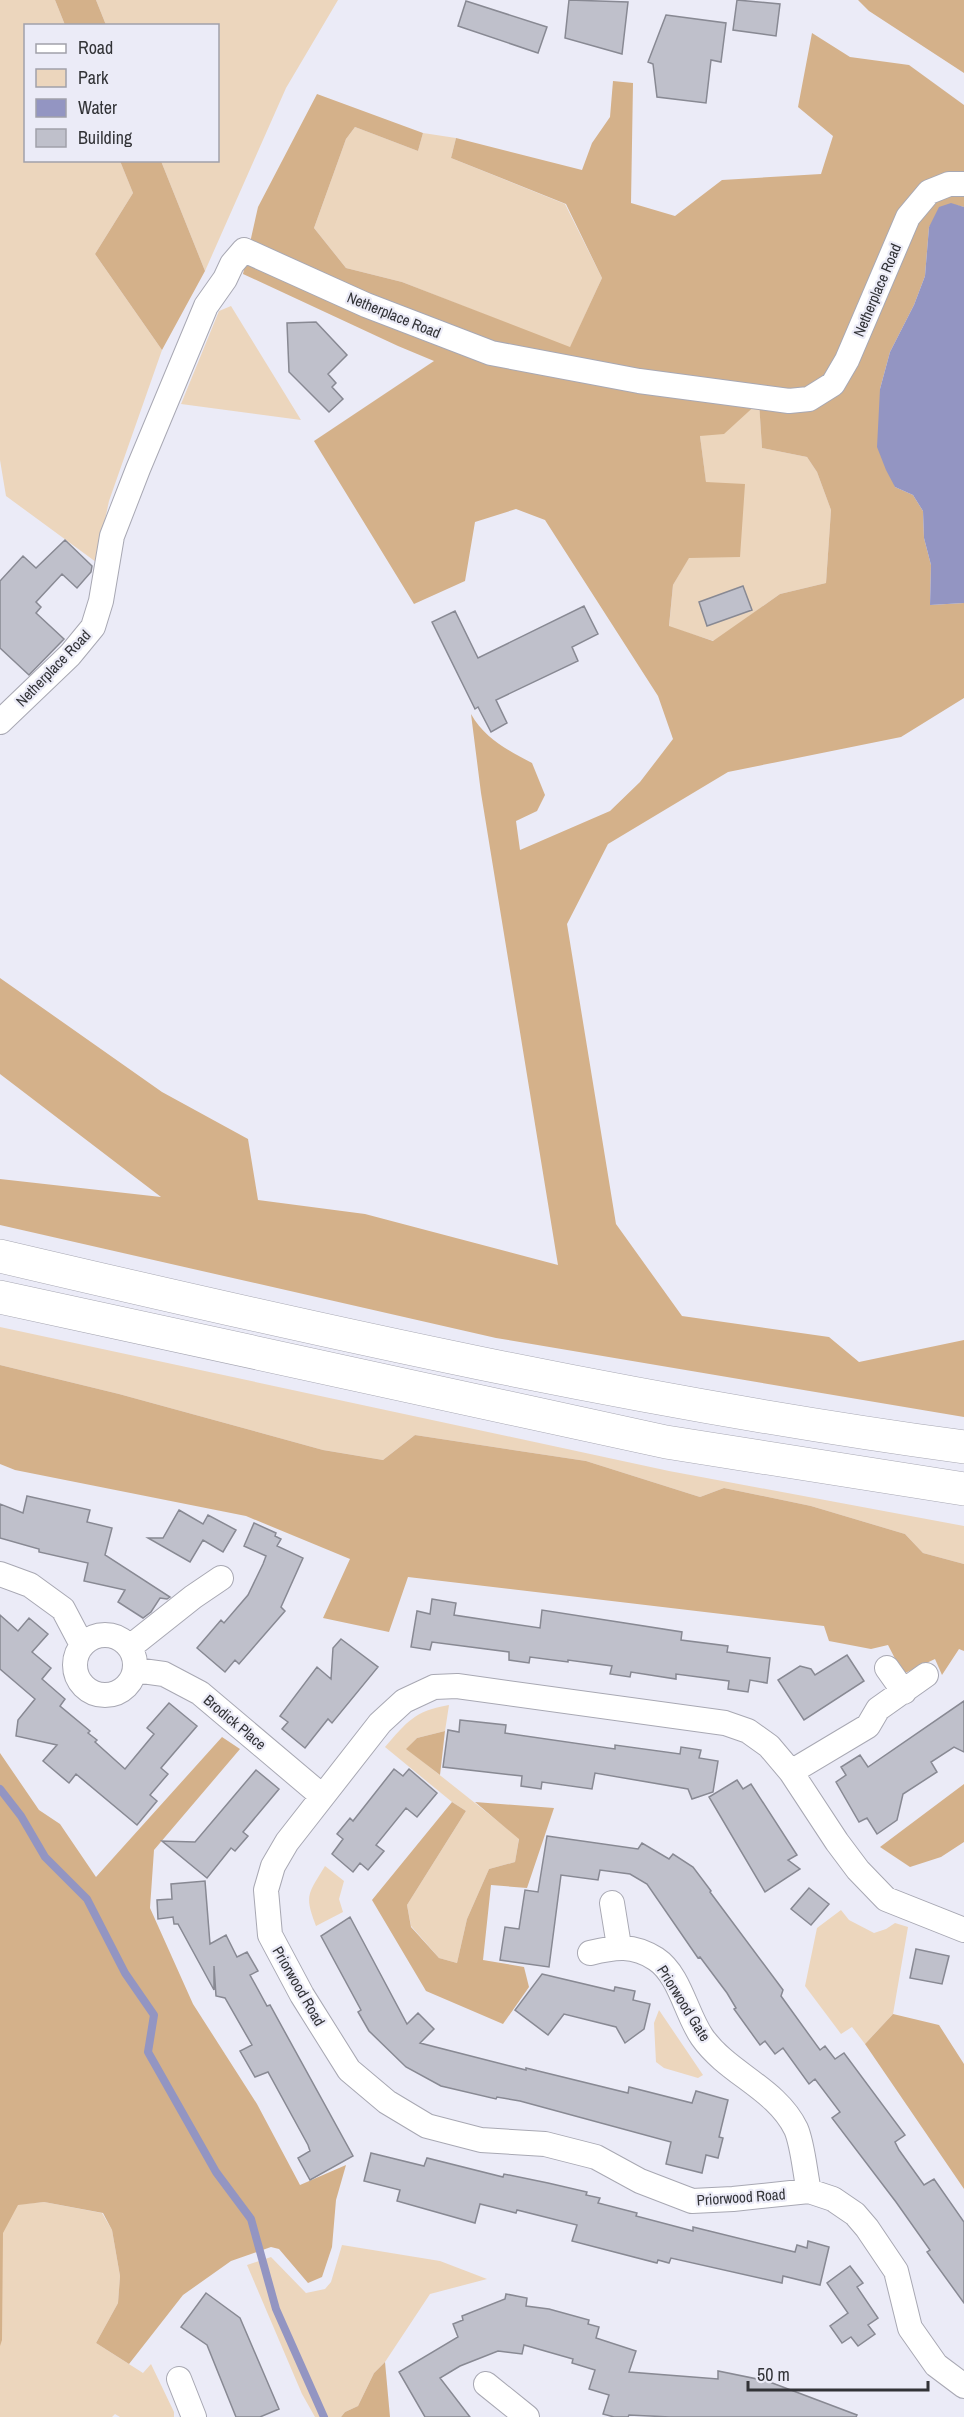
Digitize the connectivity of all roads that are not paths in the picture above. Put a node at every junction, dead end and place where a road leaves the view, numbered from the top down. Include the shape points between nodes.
1 (964, 184) edge
2 (0, 722) edge
3 (0, 1256) edge
4 (0, 1297) edge
5 (964, 1447) edge
6 (964, 1490) edge
7 (0, 1574) edge
8 (221, 1578) dead end
9 (82, 1645) junction
10 (133, 1659) junction
11 (887, 1668) dead end
12 (926, 1675) dead end
13 (904, 1692) junction
14 (791, 1772) junction
15 (322, 1796) junction
16 (612, 1903) dead end
17 (964, 1930) edge
18 (619, 1946) junction
19 (590, 1953) dead end
20 (809, 2192) junction
21 (179, 2379) dead end
22 (486, 2384) dead end
23 (964, 2386) edge
24 (194, 2417) edge
25 (526, 2417) edge

1 - 2 street, Netherplace Road via 949,184 929,192 908,217 847,360 832,384 809,399 789,401 639,381 491,353 366,305 244,250 206,306 138,469 112,536 93,627 70,655
3 - 5 highway via 356,1339 519,1372 832,1429
4 - 6 highway via 666,1442
7 - 9 street via 30,1585 63,1609
8 - 10 street via 193,1597
9 - 10 street, Brodick Place via 99,1635 118,1637
9 - 10 street via 77,1654 76,1674 80,1683 97,1695 117,1694 132,1680
10 - 15 street, Brodick Place via 200,1693
11 - 13 street
12 - 13 street
13 - 14 street via 878,1709 868,1726
14 - 15 street, Priorwood Road via 762,1741 725,1723 480,1688 434,1687 404,1701 380,1723
14 - 17 street, Priorwood Road via 837,1842 885,1899
15 - 20 street, Priorwood Road via 273,1866 266,1890 270,1935 349,2070 387,2102 427,2126 481,2140 545,2144 596,2157 640,2181 692,2201
16 - 18 street
18 - 19 street
18 - 20 street, Priorwood Gate via 658,1960 672,1978 703,2037 736,2072 777,2101 796,2130
20 - 23 street, Priorwood Road via 833,2199 867,2228 896,2271 910,2328 936,2365
21 - 24 street
22 - 25 street

